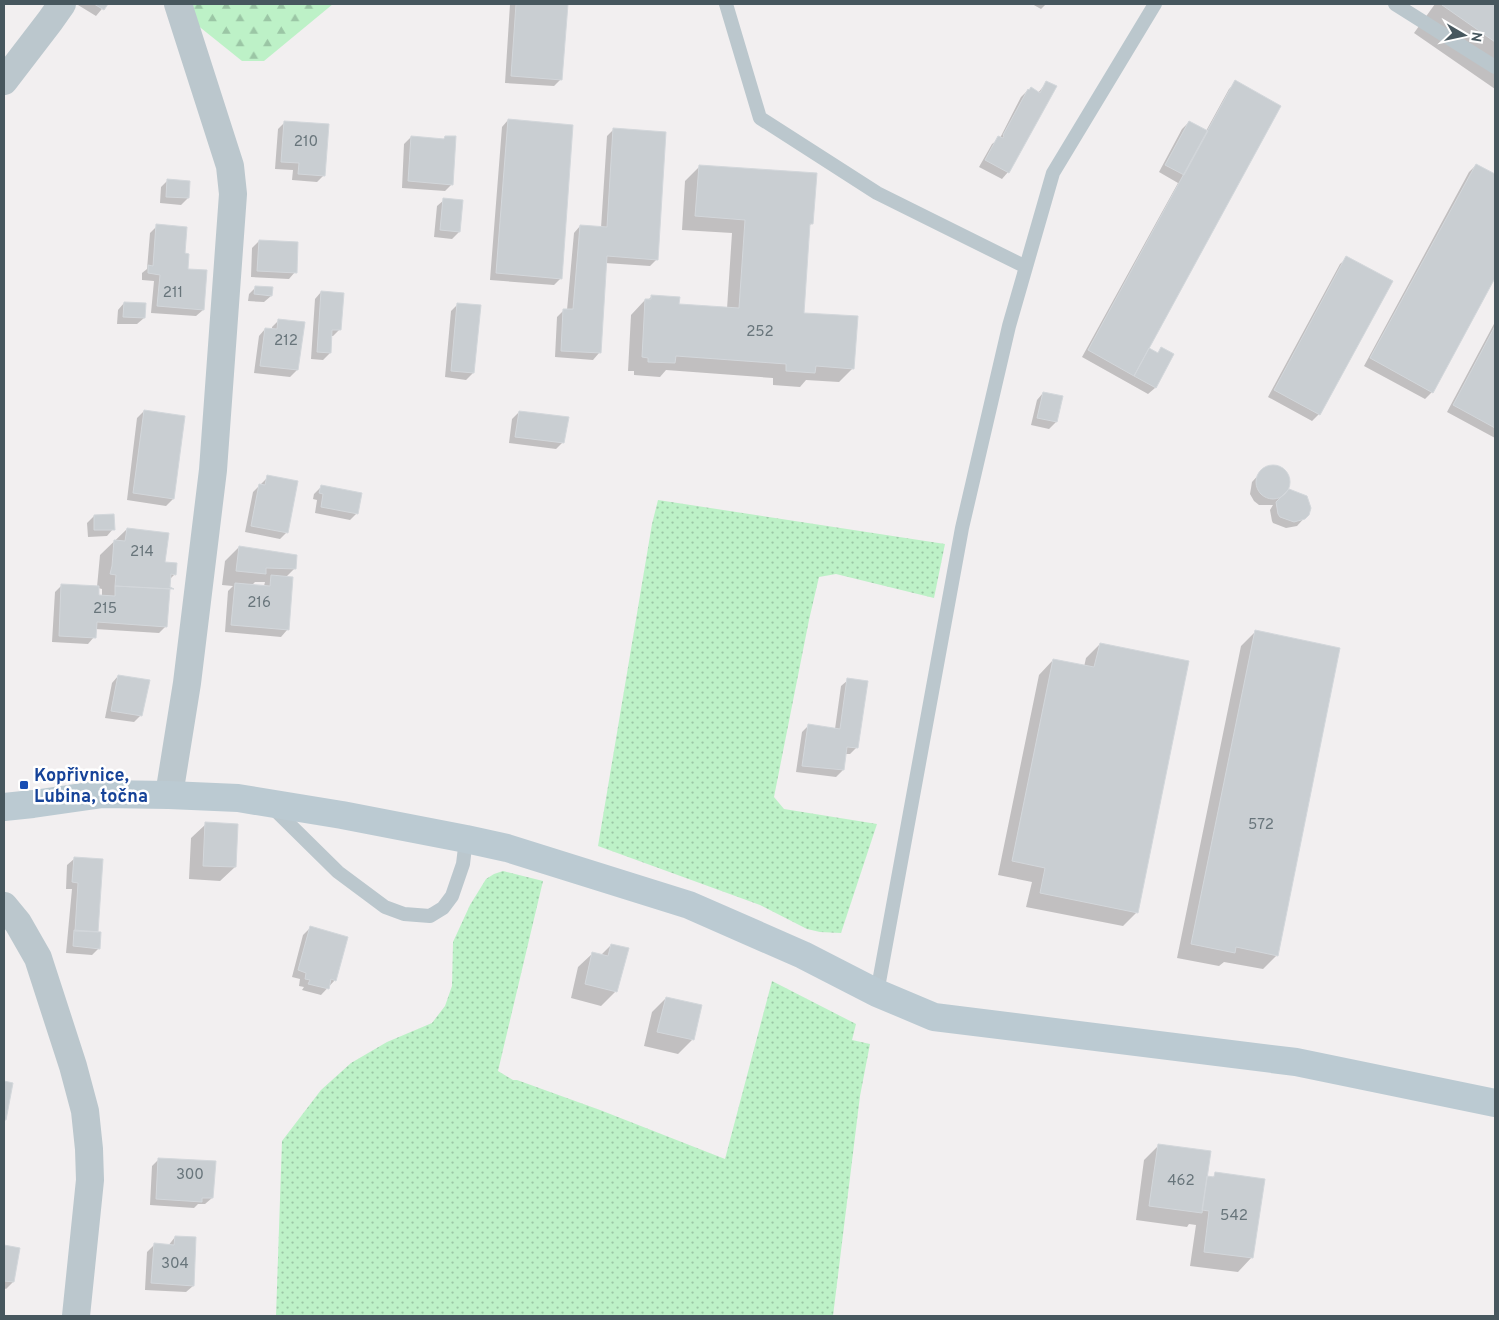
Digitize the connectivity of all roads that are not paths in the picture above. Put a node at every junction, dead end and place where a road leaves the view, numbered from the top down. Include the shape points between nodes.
1 (62, 4) edge
2 (178, 4) edge
3 (726, 4) edge
4 (1155, 4) edge
5 (1395, 4) edge
6 (1495, 67) edge
7 (4, 81) edge
8 (1026, 267) junction
9 (170, 795) junction
10 (268, 802) junction
11 (4, 807) edge
12 (466, 839) junction
13 (4, 906) edge
14 (877, 993) junction
15 (1495, 1103) edge
16 (76, 1316) edge

1 - 7 street
2 - 9 street via 230,166 233,194 213,470
3 - 8 lane via 760,118 877,193
4 - 8 lane via 1053,173
5 - 6 lane
8 - 14 lane via 1008,326 962,528
9 - 10 street
9 - 11 street via 103,794
10 - 12 street
10 - 12 lane via 338,872 385,907 404,914 430,916 443,908 452,896 463,864
12 - 14 street via 507,848 689,905 802,955
13 - 16 street via 38,958 84,1111 90,1180
14 - 15 street via 934,1017 1296,1062

